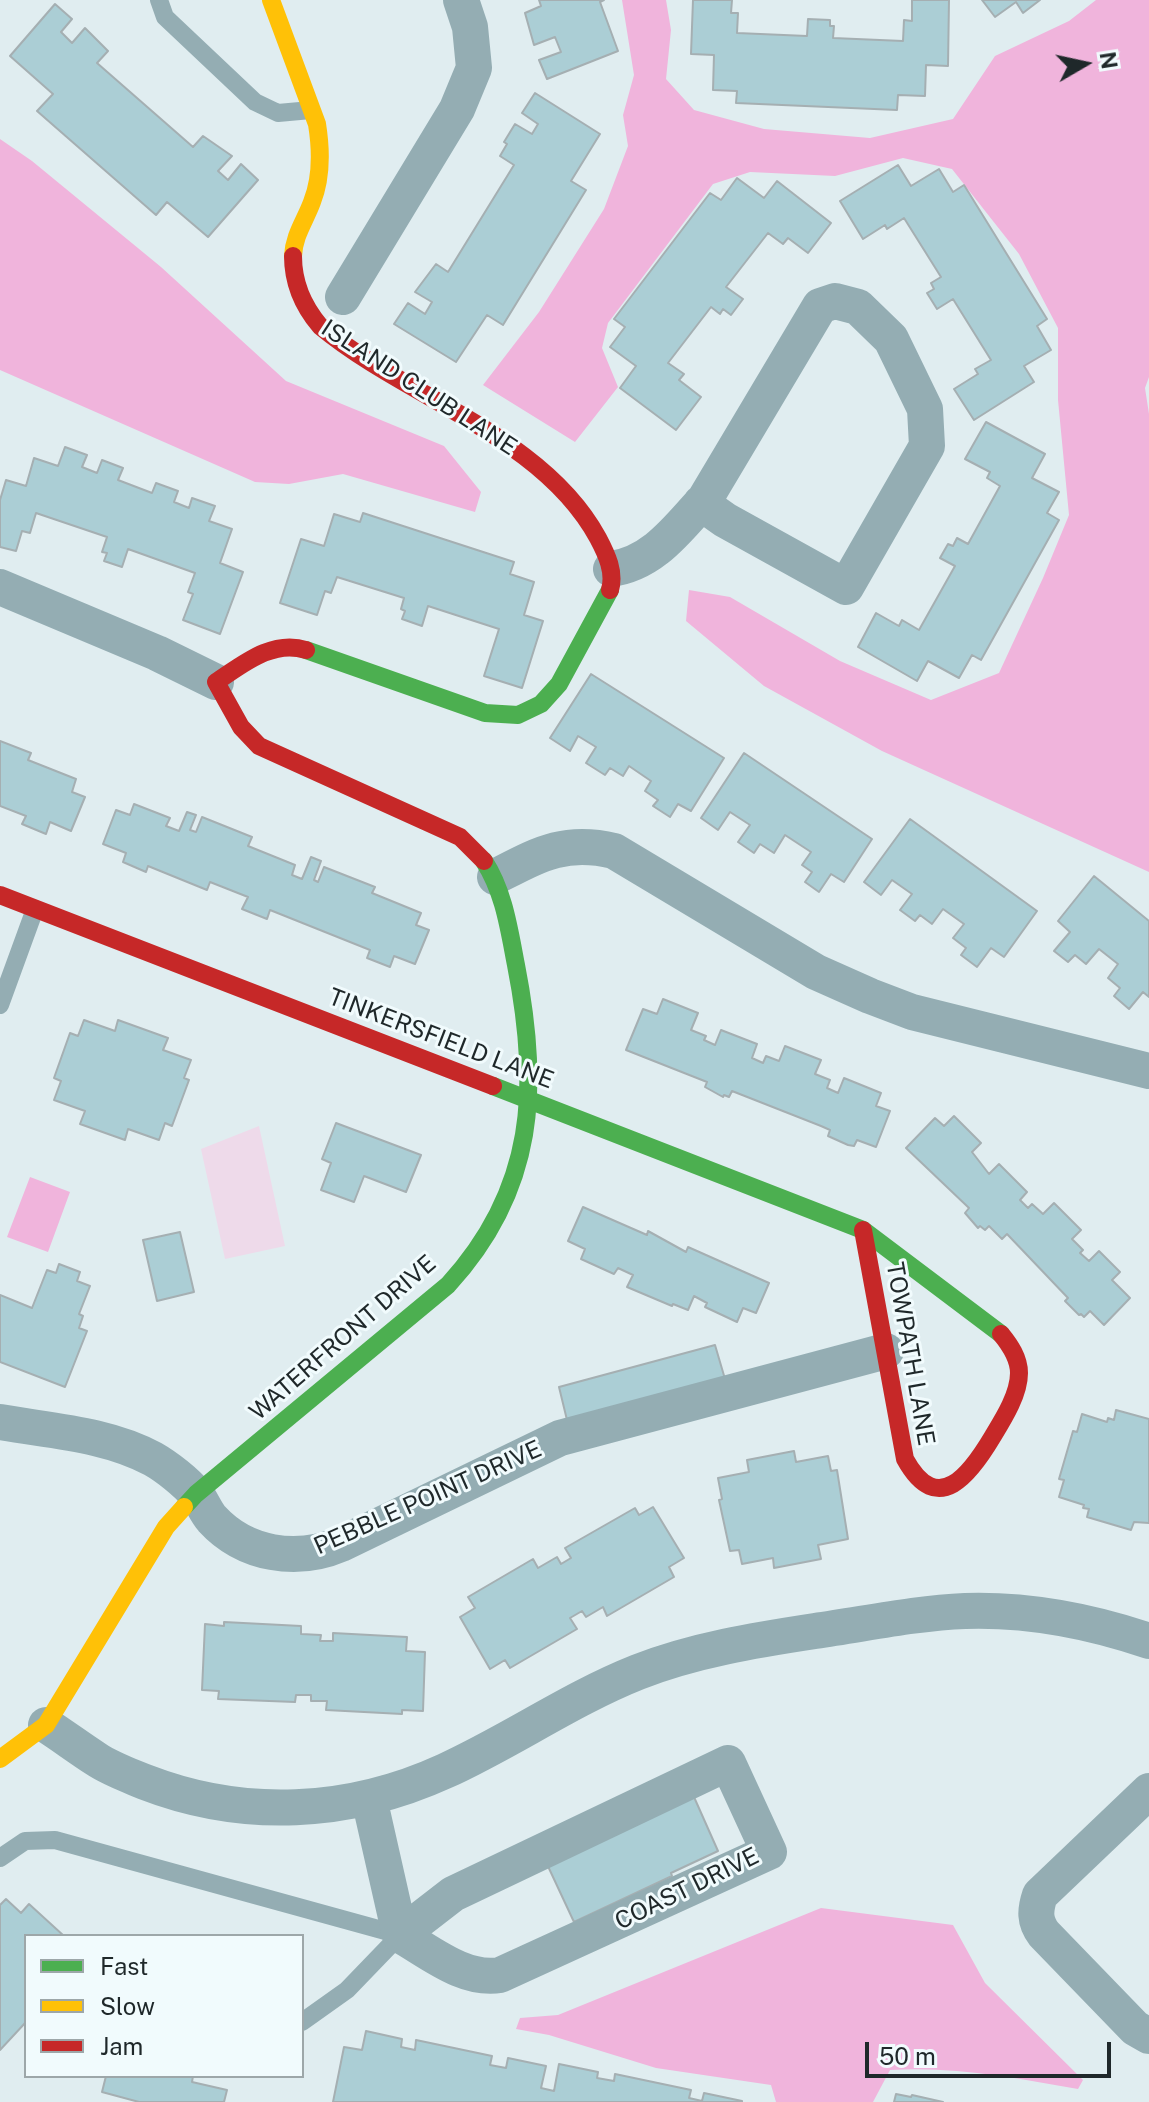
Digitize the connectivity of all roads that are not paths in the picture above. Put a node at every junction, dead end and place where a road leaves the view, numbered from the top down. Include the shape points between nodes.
1 (159, 0) edge
2 (271, 0) edge
3 (461, 0) edge
4 (312, 109) junction
5 (343, 297) dead end
6 (701, 503) junction
7 (611, 569) junction
8 (0, 587) edge
9 (216, 682) junction
10 (495, 877) junction
11 (0, 895) edge
12 (35, 909) junction
13 (0, 1005) edge
14 (1149, 1071) edge
15 (531, 1100) junction
16 (863, 1230) junction
17 (886, 1351) junction
18 (0, 1422) edge
19 (196, 1494) junction
20 (1149, 1641) edge
21 (46, 1725) junction
22 (0, 1759) edge
23 (1149, 1791) edge
24 (369, 1798) junction
25 (0, 1858) edge
26 (400, 1935) junction
27 (304, 2021) edge
28 (1149, 2036) edge

1 - 4 lane via 165,17 255,102 278,113
2 - 4 street, ISLAND CLUB LANE
3 - 5 street via 474,68 457,109
4 - 7 street, ISLAND CLUB LANE via 321,164 314,199 296,234 293,261 305,308 331,335 536,465 589,521
6 - 6 street via 820,306 835,301 858,307 891,339 925,409 927,446 846,587
6 - 7 street via 644,559
7 - 9 street via 608,595 557,690 521,715 485,713 283,646 262,652
8 - 9 street
9 - 10 street via 241,727 259,746 460,837
10 - 14 street via 573,845 614,851 816,972 870,996 925,1015
10 - 15 street, WATERFRONT DRIVE via 523,993
11 - 12 street, TINKERSFIELD LANE
12 - 13 lane
12 - 15 street, TINKERSFIELD LANE
15 - 16 street, TINKERSFIELD LANE
15 - 19 street, WATERFRONT DRIVE via 510,1189 472,1255 423,1308
16 - 17 street, TOWPATH LANE
16 - 17 street, TOWPATH LANE via 995,1327 1018,1365 1017,1392 1009,1408 958,1482 934,1487 918,1480 908,1467
17 - 19 street, PEBBLE POINT DRIVE via 560,1438 318,1552 280,1554 251,1546 224,1531
18 - 19 street, PEBBLE POINT DRIVE via 118,1444 156,1460
19 - 21 street, WATERFRONT DRIVE via 166,1527
20 - 24 street via 1059,1617 975,1611 731,1646 625,1677 447,1770
21 - 22 street, WATERFRONT DRIVE
21 - 24 street via 123,1773 210,1801 301,1808
23 - 28 street via 1040,1895 1035,1913 1044,1934 1135,2028
24 - 26 street
25 - 26 lane via 25,1841 55,1840
26 - 26 street, COAST DRIVE via 473,1974 500,1975 769,1852 728,1763 453,1894
26 - 27 lane via 347,1990

